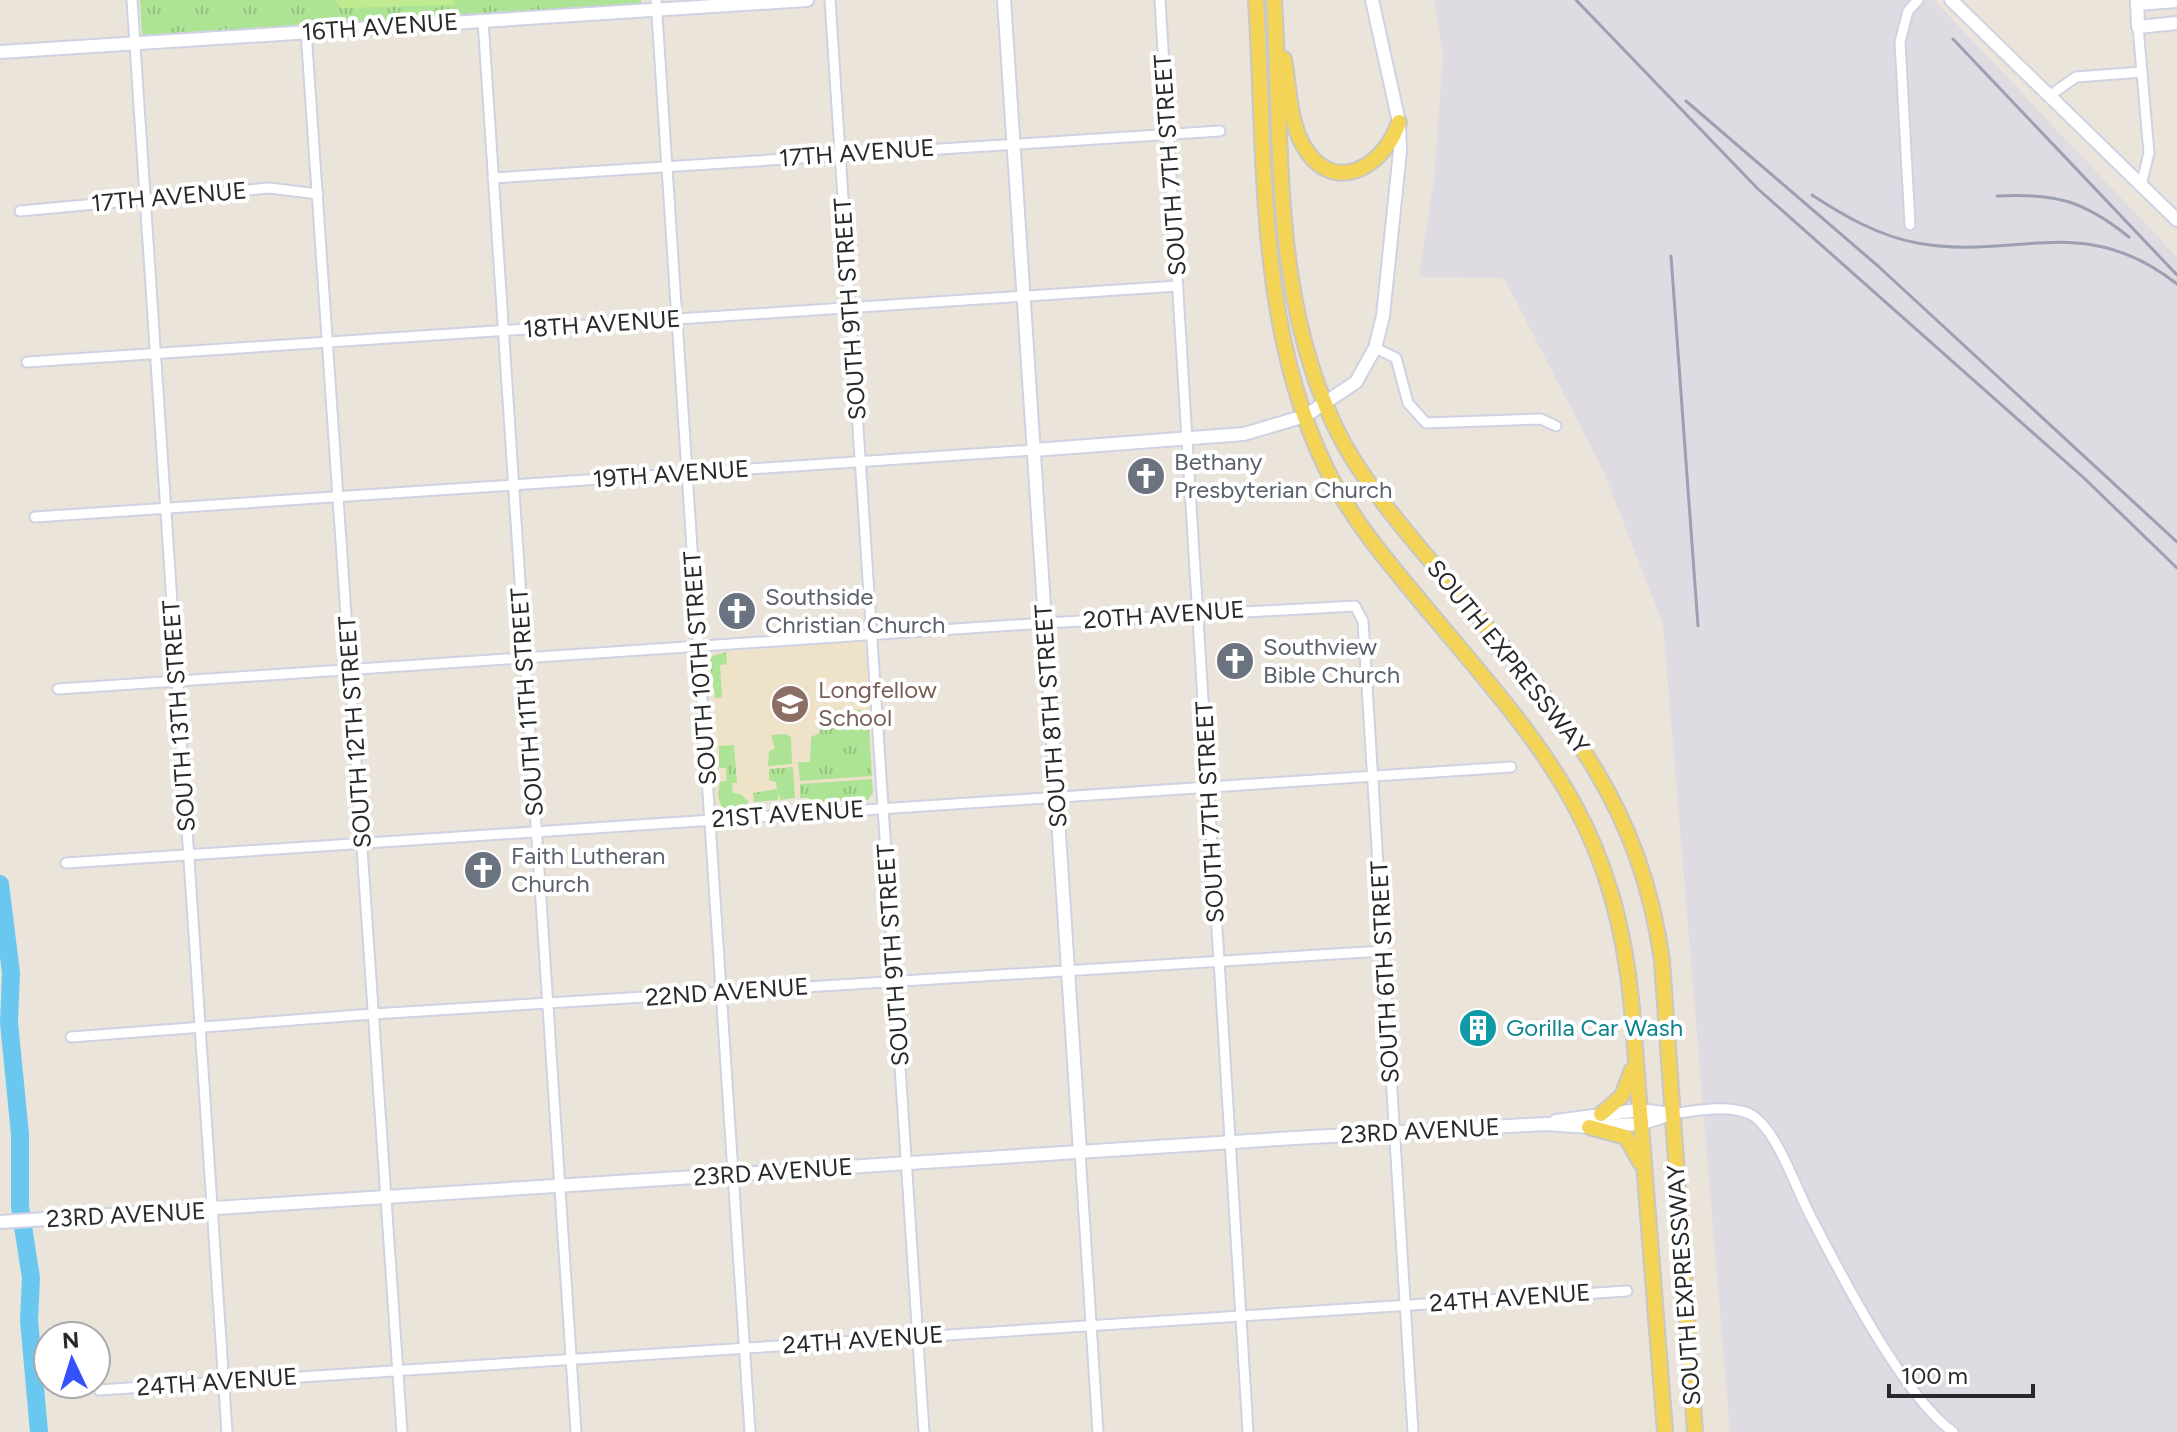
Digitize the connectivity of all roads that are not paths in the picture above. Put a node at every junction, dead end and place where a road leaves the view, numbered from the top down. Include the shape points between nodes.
1 (132, 0) edge
2 (807, 0) edge
3 (830, 0) edge
4 (1004, 0) edge
5 (1160, 0) edge
6 (1372, 0) edge
7 (1918, 0) edge
8 (1951, 0) edge
9 (2177, 1) edge
10 (2137, 2) edge
11 (656, 5) edge
12 (1256, 5) edge
13 (1274, 5) edge
14 (483, 20) junction
15 (2177, 23) edge
16 (2138, 27) junction
17 (306, 31) junction
18 (135, 43) junction
19 (0, 52) edge
20 (2142, 72) junction
21 (2049, 96) junction
22 (1399, 122) junction
23 (1220, 131) dead end
24 (1168, 133) junction
25 (1013, 143) junction
26 (840, 155) junction
27 (667, 166) junction
28 (493, 178) junction
29 (2141, 185) junction
30 (318, 194) junction
31 (145, 200) junction
32 (20, 211) dead end
33 (2177, 220) edge
34 (1910, 225) dead end
35 (1178, 286) junction
36 (1023, 296) junction
37 (850, 308) junction
38 (677, 319) junction
39 (503, 331) junction
40 (328, 343) junction
41 (1375, 348) junction
42 (155, 354) junction
43 (27, 362) dead end
44 (1325, 405) junction
45 (1305, 416) junction
46 (1556, 426) dead end
47 (1187, 439) junction
48 (1034, 450) junction
49 (861, 461) junction
50 (687, 472) junction
51 (513, 484) junction
52 (339, 496) junction
53 (166, 508) junction
54 (35, 517) dead end
55 (1359, 609) joint
56 (1198, 613) junction
57 (1045, 623) junction
58 (873, 634) junction
59 (698, 646) junction
60 (525, 658) junction
61 (351, 669) junction
62 (177, 681) junction
63 (58, 689) dead end
64 (1511, 767) dead end
65 (1373, 776) junction
66 (1208, 786) junction
67 (1057, 796) junction
68 (883, 808) junction
69 (710, 819) junction
70 (536, 831) junction
71 (362, 843) junction
72 (188, 855) junction
73 (66, 863) dead end
74 (1383, 951) junction
75 (1219, 960) junction
76 (1068, 970) junction
77 (894, 981) junction
78 (721, 992) junction
79 (546, 1005) junction
80 (373, 1014) junction
81 (200, 1029) junction
82 (71, 1037) dead end
83 (1635, 1046) junction
84 (1601, 1114) junction
85 (1671, 1114) junction
86 (1640, 1117) junction
87 (1546, 1124) junction
88 (1589, 1127) junction
89 (1394, 1132) junction
90 (1230, 1142) junction
91 (1080, 1152) junction
92 (906, 1164) junction
93 (733, 1175) junction
94 (1644, 1175) junction
95 (560, 1187) junction
96 (386, 1198) junction
97 (212, 1210) junction
98 (0, 1222) edge
99 (1627, 1291) dead end
100 (1405, 1305) junction
101 (1241, 1315) junction
102 (1091, 1325) junction
103 (917, 1336) junction
104 (744, 1348) junction
105 (571, 1359) junction
106 (398, 1371) junction
107 (224, 1383) junction
108 (112, 1389) edge
109 (227, 1432) edge
110 (402, 1432) edge
111 (576, 1432) edge
112 (750, 1432) edge
113 (924, 1432) edge
114 (1098, 1432) edge
115 (1248, 1432) edge
116 (1413, 1432) edge
117 (1665, 1432) edge
118 (1695, 1432) edge
119 (1953, 1432) edge

1 - 18 street, SOUTH 13TH STREET
2 - 11 street, 16TH AVENUE
3 - 26 street, SOUTH 9TH STREET
4 - 25 street, SOUTH 8TH STREET
5 - 24 street, SOUTH 7TH STREET
6 - 22 street
7 - 34 street via 1908,11 1900,42
8 - 21 street
9 - 10 street
10 - 16 street
11 - 14 street, 16TH AVENUE
11 - 27 street, SOUTH 10TH STREET
12 - 45 main road, SOUTH EXPRESSWAY via 1274,293 1286,361
13 - 22 main road via 1297,131 1310,156 1340,171 1365,168 1385,153
13 - 44 main road, SOUTH EXPRESSWAY via 1289,276
14 - 17 street, 16TH AVENUE
14 - 28 street, SOUTH 11TH STREET
15 - 16 street
16 - 20 street
17 - 18 street, 16TH AVENUE
17 - 30 street, SOUTH 12TH STREET
18 - 19 street, 16TH AVENUE
18 - 31 street, SOUTH 13TH STREET
20 - 21 street via 2076,77
20 - 29 street via 2149,153
21 - 29 street
22 - 41 street via 1398,179
23 - 24 street, 17TH AVENUE
24 - 25 street, 17TH AVENUE
24 - 35 street, SOUTH 7TH STREET
25 - 26 street, 17TH AVENUE
25 - 36 street, SOUTH 8TH STREET
26 - 27 street, 17TH AVENUE
26 - 37 street, SOUTH 9TH STREET
27 - 28 street, 17TH AVENUE
27 - 38 street, SOUTH 10TH STREET
28 - 39 street, SOUTH 11TH STREET
29 - 33 street
30 - 31 street, 17TH AVENUE via 269,188
30 - 40 street, SOUTH 12TH STREET
31 - 32 street, 17TH AVENUE
31 - 42 street, SOUTH 13TH STREET
35 - 36 street, 18TH AVENUE
35 - 47 street, SOUTH 7TH STREET
36 - 37 street, 18TH AVENUE
36 - 48 street, SOUTH 8TH STREET
37 - 38 street, 18TH AVENUE
37 - 49 street, SOUTH 9TH STREET
38 - 39 street, 18TH AVENUE
38 - 50 street, SOUTH 10TH STREET
39 - 40 street, 18TH AVENUE
39 - 51 street, SOUTH 11TH STREET
40 - 42 street, 18TH AVENUE
40 - 52 street, SOUTH 12TH STREET
41 - 44 street via 1356,382
41 - 46 street via 1400,362 1408,403 1426,423 1541,419
42 - 43 street, 18TH AVENUE
42 - 53 street, SOUTH 13TH STREET
44 - 45 street
44 - 85 main road, SOUTH EXPRESSWAY via 1370,486 1562,718 1614,802 1642,871 1657,928
45 - 47 street, 19TH AVENUE via 1244,434
45 - 83 main road, SOUTH EXPRESSWAY via 1326,468 1362,529 1525,726 1578,806 1617,906
47 - 48 street, 19TH AVENUE
47 - 56 street, SOUTH 7TH STREET
48 - 49 street, 19TH AVENUE
48 - 57 street, SOUTH 8TH STREET
49 - 50 street, 19TH AVENUE
49 - 58 street, SOUTH 9TH STREET
50 - 51 street, 19TH AVENUE
50 - 59 street, SOUTH 10TH STREET
51 - 52 street, 19TH AVENUE
51 - 60 street, SOUTH 11TH STREET
52 - 53 street, 19TH AVENUE
52 - 61 street, SOUTH 12TH STREET
53 - 54 street, 19TH AVENUE
53 - 62 street, SOUTH 13TH STREET
55 - 56 street, 20TH AVENUE via 1342,604
55 - 65 street, SOUTH 6TH STREET
56 - 57 street, 20TH AVENUE
56 - 66 street, SOUTH 7TH STREET
57 - 58 street, 20TH AVENUE
57 - 67 street, SOUTH 8TH STREET
58 - 59 street, 20TH AVENUE
58 - 68 street, SOUTH 9TH STREET
59 - 60 street, 20TH AVENUE
59 - 69 street, SOUTH 10TH STREET
60 - 61 street, 20TH AVENUE
60 - 70 street, SOUTH 11TH STREET
61 - 62 street, 20TH AVENUE
61 - 71 street, SOUTH 12TH STREET
62 - 63 street, 20TH AVENUE
62 - 72 street, SOUTH 13TH STREET
64 - 65 street, 21ST AVENUE
65 - 66 street, 21ST AVENUE
65 - 74 street, SOUTH 6TH STREET
66 - 67 street, 21ST AVENUE
66 - 75 street, SOUTH 7TH STREET
67 - 68 street, 21ST AVENUE
67 - 76 street, SOUTH 8TH STREET
68 - 69 street, 21ST AVENUE
68 - 77 street, SOUTH 9TH STREET
69 - 70 street, 21ST AVENUE
69 - 78 street, SOUTH 10TH STREET
70 - 71 street, 21ST AVENUE
70 - 79 street, SOUTH 11TH STREET
71 - 72 street, 21ST AVENUE
71 - 80 street, SOUTH 12TH STREET
72 - 73 street, 21ST AVENUE
72 - 81 street, SOUTH 13TH STREET
74 - 75 street, 22ND AVENUE
74 - 89 street, SOUTH 6TH STREET
75 - 76 street, 22ND AVENUE
75 - 90 street, SOUTH 7TH STREET
76 - 77 street, 22ND AVENUE
76 - 91 street, SOUTH 8TH STREET
77 - 78 street, 22ND AVENUE
77 - 92 street, SOUTH 9TH STREET
78 - 79 street, 22ND AVENUE
78 - 93 street, SOUTH 10TH STREET
79 - 80 street, 22ND AVENUE
79 - 95 street, SOUTH 11TH STREET
80 - 81 street, 22ND AVENUE
80 - 96 street, SOUTH 12TH STREET
81 - 82 street, 22ND AVENUE
81 - 97 street, SOUTH 13TH STREET
83 - 84 main road via 1627,1089
83 - 86 main road, SOUTH EXPRESSWAY
84 - 86 street, 23RD AVENUE
84 - 87 street, 23RD AVENUE
85 - 86 street, 23RD AVENUE
85 - 118 main road, SOUTH EXPRESSWAY
85 - 119 street, 23RD AVENUE via 1724,1109 1753,1115 1773,1139 1849,1287 1903,1375
86 - 88 street, 23RD AVENUE
86 - 94 main road, SOUTH EXPRESSWAY
87 - 88 street, 23RD AVENUE
87 - 89 street, 23RD AVENUE
88 - 94 main road via 1626,1137
89 - 90 street, 23RD AVENUE
89 - 100 street, SOUTH 6TH STREET
90 - 91 street, 23RD AVENUE
90 - 101 street, SOUTH 7TH STREET
91 - 92 street, 23RD AVENUE
91 - 102 street, SOUTH 8TH STREET
92 - 93 street, 23RD AVENUE
92 - 103 street, SOUTH 9TH STREET
93 - 95 street, 23RD AVENUE
93 - 104 street, SOUTH 10TH STREET
94 - 117 main road, SOUTH EXPRESSWAY
95 - 96 street, 23RD AVENUE
95 - 105 street, SOUTH 11TH STREET
96 - 97 street, 23RD AVENUE
96 - 106 street, SOUTH 12TH STREET
97 - 98 street, 23RD AVENUE
97 - 107 street, SOUTH 13TH STREET
99 - 100 street, 24TH AVENUE
100 - 101 street, 24TH AVENUE
100 - 116 street, SOUTH 6TH STREET
101 - 102 street, 24TH AVENUE
101 - 115 street, SOUTH 7TH STREET
102 - 103 street, 24TH AVENUE
102 - 114 street, SOUTH 8TH STREET
103 - 104 street, 24TH AVENUE
103 - 113 street, SOUTH 9TH STREET
104 - 105 street, 24TH AVENUE
104 - 112 street, SOUTH 10TH STREET
105 - 106 street, 24TH AVENUE
105 - 111 street, SOUTH 11TH STREET
106 - 107 street, 24TH AVENUE
106 - 110 street, SOUTH 12TH STREET
107 - 108 street, 24TH AVENUE
107 - 109 street, SOUTH 13TH STREET

